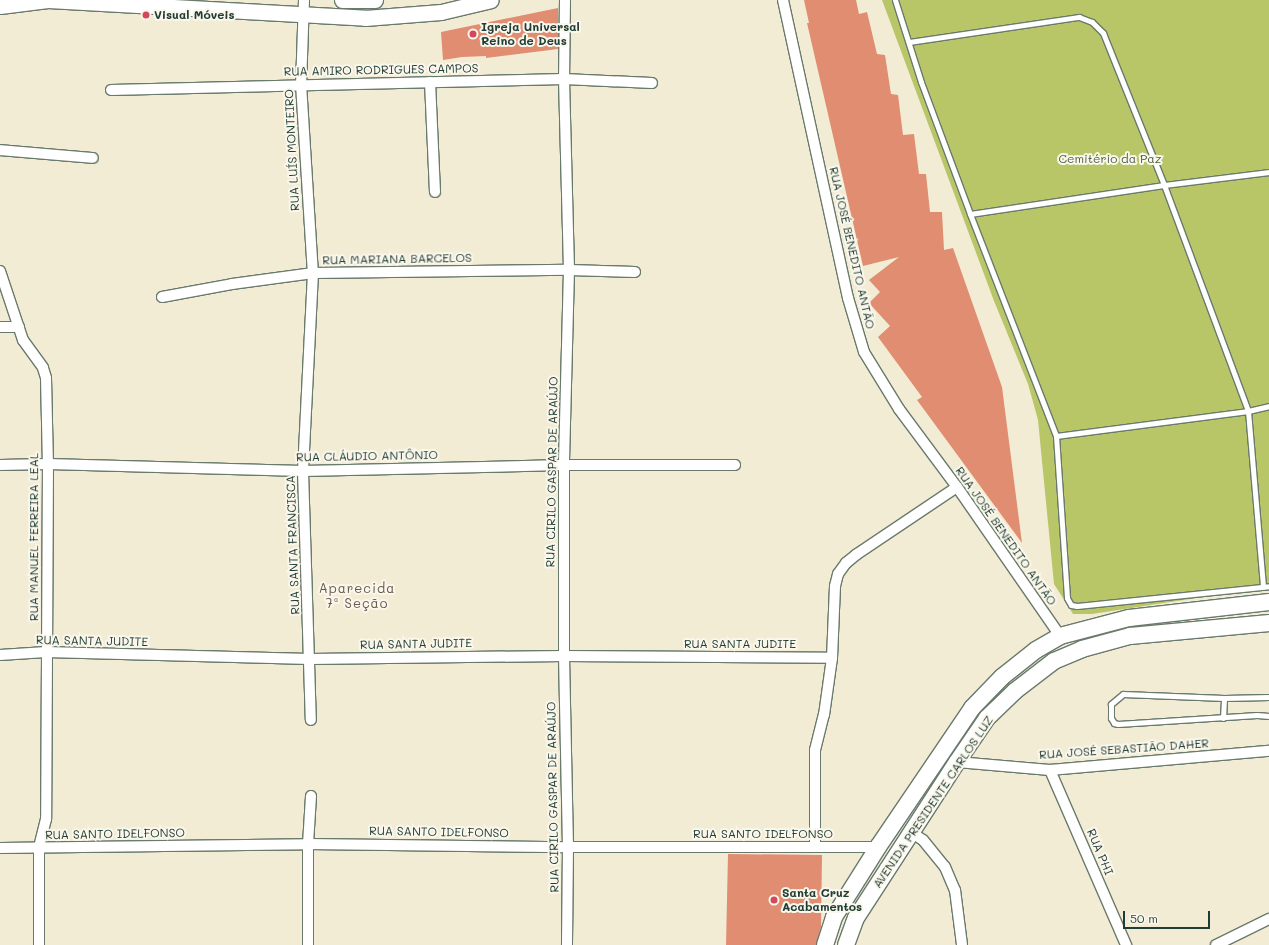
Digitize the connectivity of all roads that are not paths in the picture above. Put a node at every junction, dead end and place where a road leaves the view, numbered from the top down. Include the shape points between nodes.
1 (304, 0) edge
2 (342, 0) edge
3 (375, 0) edge
4 (491, 0) edge
5 (565, 0) edge
6 (784, 0) edge
7 (895, 0) edge
8 (0, 6) edge
9 (302, 16) junction
10 (909, 42) junction
11 (564, 80) junction
12 (430, 82) junction
13 (652, 83) dead end
14 (301, 84) junction
15 (111, 90) dead end
16 (0, 150) edge
17 (93, 158) dead end
18 (1269, 172) edge
19 (1164, 185) junction
20 (435, 192) dead end
21 (970, 214) junction
22 (569, 270) junction
23 (0, 271) edge
24 (635, 272) dead end
25 (313, 273) junction
26 (162, 297) dead end
27 (0, 327) edge
28 (19, 327) junction
29 (1269, 406) edge
30 (1248, 411) junction
31 (1056, 436) junction
32 (48, 464) junction
33 (0, 465) edge
34 (564, 465) junction
35 (735, 465) dead end
36 (303, 471) junction
37 (957, 487) junction
38 (1263, 586) junction
39 (1269, 586) edge
40 (1269, 602) edge
41 (1269, 623) edge
42 (1060, 636) junction
43 (46, 652) junction
44 (0, 655) edge
45 (564, 656) junction
46 (310, 658) junction
47 (832, 658) junction
48 (1269, 697) edge
49 (1224, 698) junction
50 (1269, 716) edge
51 (1223, 718) junction
52 (311, 720) dead end
53 (1269, 751) edge
54 (957, 762) junction
55 (1050, 770) junction
56 (310, 796) dead end
57 (911, 832) junction
58 (308, 844) junction
59 (568, 847) junction
60 (815, 847) junction
61 (878, 847) junction
62 (0, 848) edge
63 (39, 848) junction
64 (1269, 919) edge
65 (39, 945) edge
66 (308, 945) edge
67 (567, 945) edge
68 (825, 945) edge
69 (846, 945) edge
70 (962, 945) edge
71 (1126, 945) edge
72 (1216, 945) edge

1 - 9 street, RUA LUÍS MONTEIRO
2 - 3 main road
4 - 9 main road via 441,12 380,17
5 - 11 street, RUA CIRILO GASPAR DE ARAÚJO
6 - 37 street, RUA JOSÉ BENEDITO ANTÃO via 848,298 864,352 899,409
7 - 10 lane
8 - 9 main road via 48,0
9 - 14 street, RUA LUÍS MONTEIRO
10 - 19 lane via 1079,17 1092,22 1103,33
10 - 21 lane via 921,82
11 - 12 street, RUA AMIRO RODRIGUES CAMPOS
11 - 13 street, RUA AMIRO RODRIGUES CAMPOS
11 - 22 street, RUA CIRILO GASPAR DE ARAÚJO
12 - 14 street, RUA AMIRO RODRIGUES CAMPOS
12 - 20 street
14 - 15 street, RUA AMIRO RODRIGUES CAMPOS
14 - 25 street, RUA LUÍS MONTEIRO
16 - 17 street
18 - 19 lane
19 - 21 lane
19 - 30 lane
21 - 31 lane
22 - 24 street, RUA MARIANA BARCELOS
22 - 25 street, RUA MARIANA BARCELOS
22 - 34 street, RUA CIRILO GASPAR DE ARAÚJO
23 - 28 street, RUA MANUEL FERREIRA LEAL
25 - 26 street, RUA MARIANA BARCELOS
25 - 36 street, RUA SANTA FRANCISCA
27 - 28 street
28 - 32 street, RUA MANUEL FERREIRA LEAL via 23,340 43,368 46,378
29 - 30 lane
30 - 31 lane
30 - 38 lane
31 - 38 lane via 1067,598 1071,605
32 - 33 street, RUA CLÁUDIO ANTÔNIO
32 - 36 street, RUA CLÁUDIO ANTÔNIO
32 - 43 street, RUA MANUEL FERREIRA LEAL
34 - 35 street, RUA CLÁUDIO ANTÔNIO
34 - 36 street, RUA CLÁUDIO ANTÔNIO
34 - 45 street, RUA CIRILO GASPAR DE ARAÚJO
36 - 46 street, RUA SANTA FRANCISCA
37 - 42 street, RUA JOSÉ BENEDITO ANTÃO
37 - 47 street via 846,563 838,574 835,586
38 - 39 lane
40 - 42 main road, AVENIDA PRESIDENTE CARLOS LUZ via 1129,618
41 - 54 main road, AVENIDA PRESIDENTE CARLOS LUZ via 1130,636 1082,649 1054,661 1015,691 987,718
42 - 61 main road, AVENIDA PRESIDENTE CARLOS LUZ via 1036,650 1002,677 972,708
43 - 44 street, RUA SANTA JUDITE
43 - 46 street, RUA SANTA JUDITE
43 - 63 street, RUA MANUEL FERREIRA LEAL via 46,819
45 - 46 street, RUA SANTA JUDITE
45 - 47 street, RUA SANTA JUDITE
45 - 59 street, RUA CIRILO GASPAR DE ARAÚJO
46 - 52 street, RUA SANTA FRANCISCA
47 - 60 street via 816,750
48 - 49 lane
49 - 51 lane
49 - 51 lane via 1123,694 1111,704 1111,718 1118,724
50 - 51 lane
53 - 55 street, RUA JOSÉ SEBASTIÃO DAHER
54 - 55 street, RUA JOSÉ SEBASTIÃO DAHER
54 - 57 main road, AVENIDA PRESIDENTE CARLOS LUZ
55 - 71 street, RUA PHI
56 - 58 street
57 - 69 main road, AVENIDA PRESIDENTE CARLOS LUZ via 856,918
57 - 70 street via 923,840 945,867 955,890
58 - 59 street, RUA SANTO IDELFONSO
58 - 63 street, RUA SANTO IDELFONSO
58 - 66 street
59 - 60 street, RUA SANTO IDELFONSO
59 - 67 street, RUA CIRILO GASPAR DE ARAÚJO
60 - 61 street, RUA SANTO IDELFONSO
61 - 68 main road, AVENIDA PRESIDENTE CARLOS LUZ via 834,917
62 - 63 street, RUA SANTO IDELFONSO
63 - 65 street, RUA MANUEL FERREIRA LEAL
64 - 72 street

